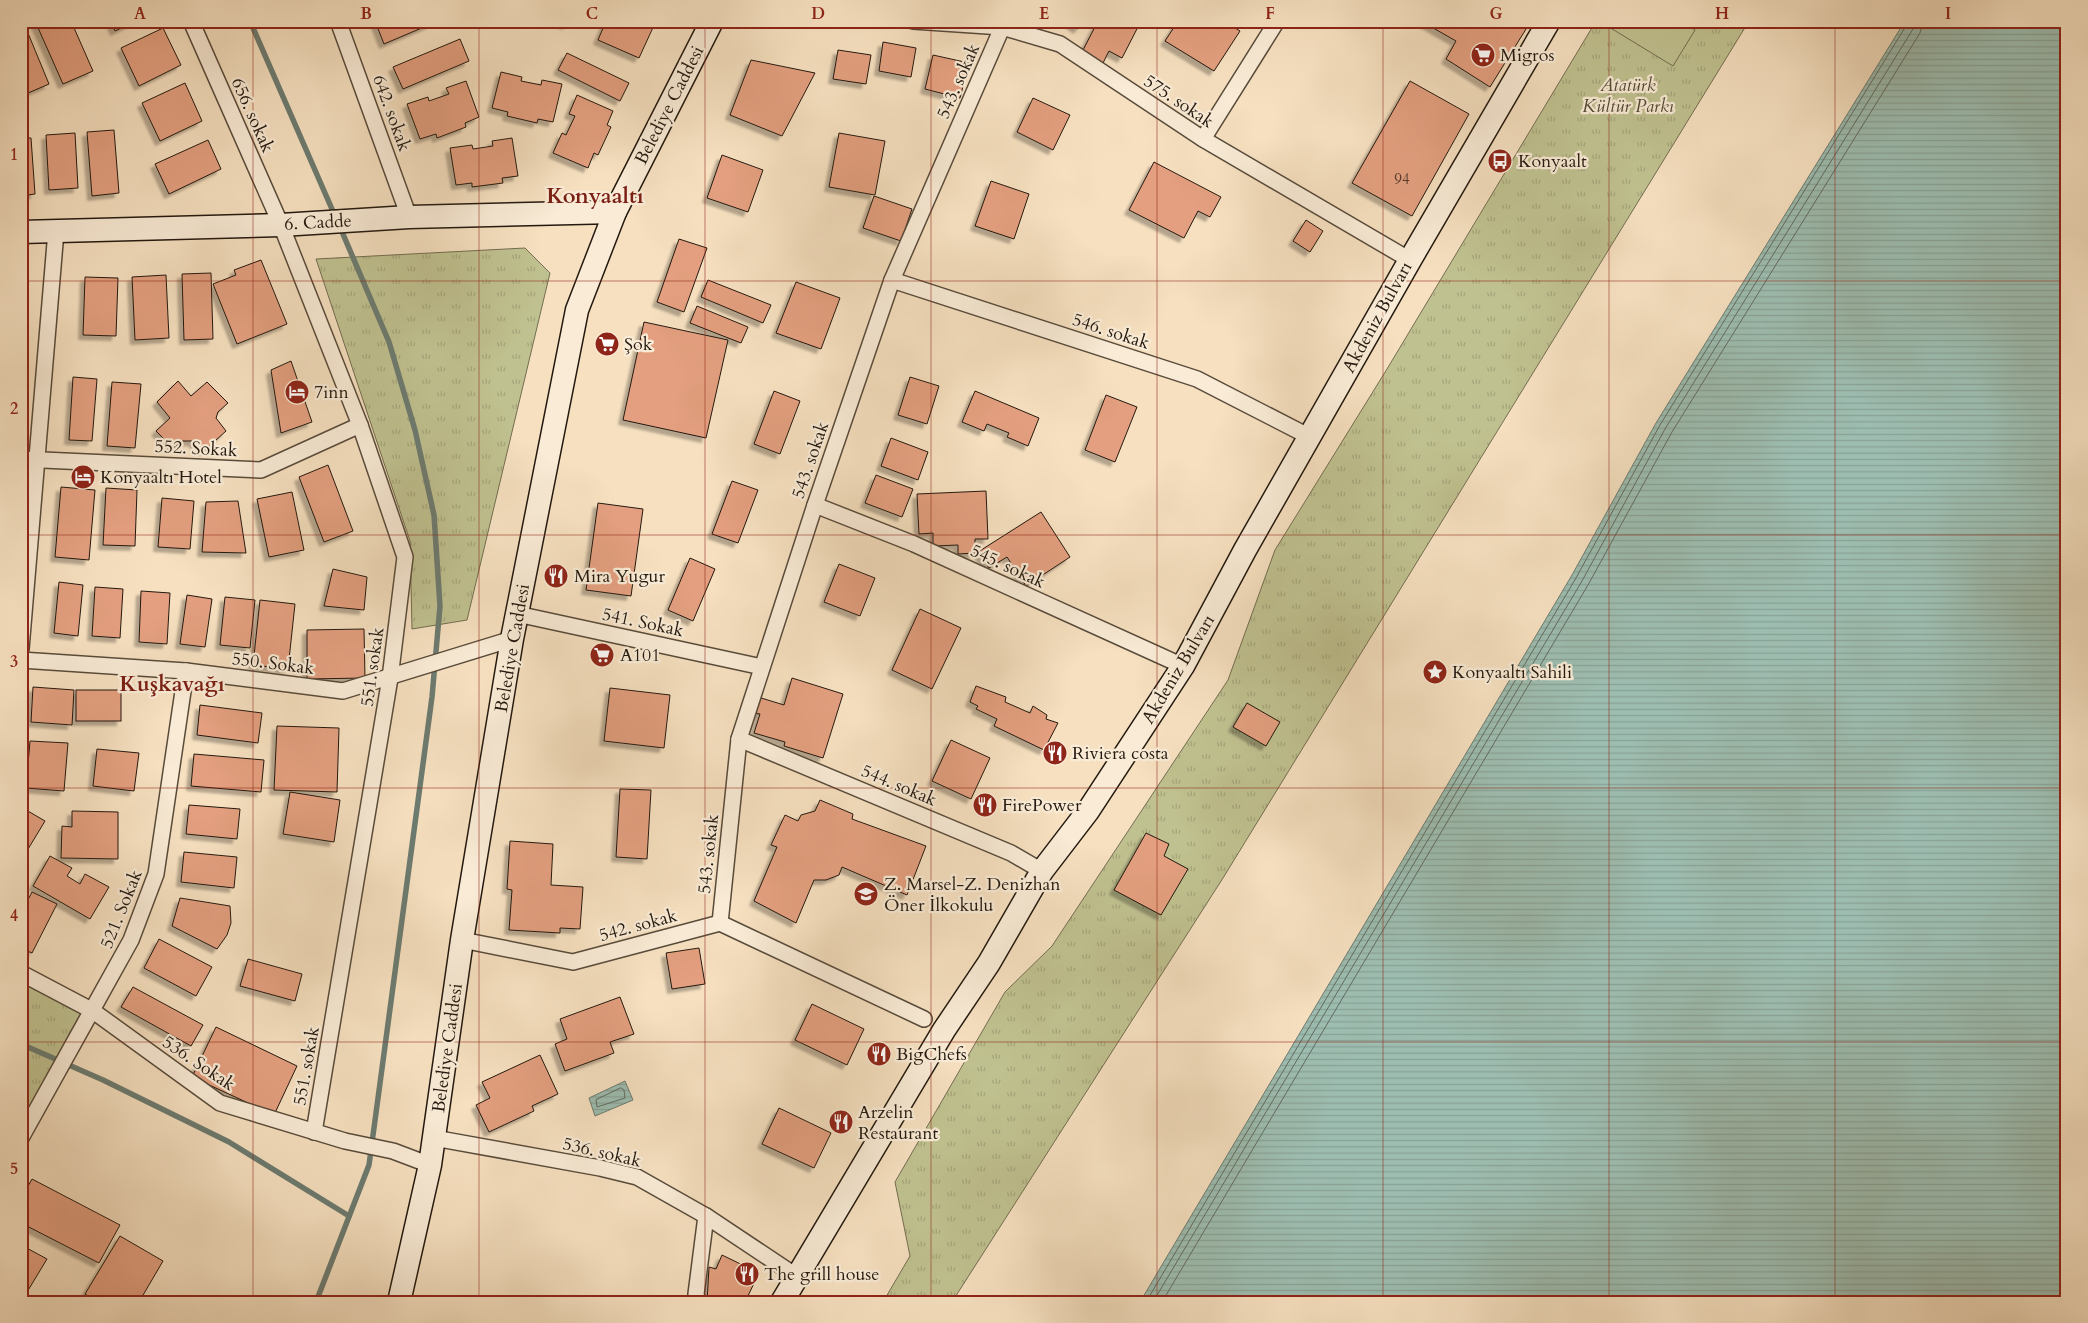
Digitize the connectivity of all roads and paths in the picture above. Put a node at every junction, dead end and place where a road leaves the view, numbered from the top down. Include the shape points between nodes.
1 (191, 21) edge
2 (338, 21) edge
3 (712, 21) edge
4 (913, 21) edge
5 (1276, 21) edge
6 (1549, 21) edge
7 (1004, 24) edge
8 (1203, 139) junction
9 (615, 212) junction
10 (410, 217) junction
11 (280, 225) junction
12 (56, 231) junction
13 (21, 232) edge
14 (1410, 260) junction
15 (892, 280) junction
16 (360, 425) junction
17 (1310, 437) junction
18 (21, 458) edge
19 (38, 459) junction
20 (814, 505) junction
21 (517, 614) junction
22 (512, 639) junction
23 (21, 649) edge
24 (21, 660) edge
25 (1183, 666) junction
26 (762, 667) junction
27 (186, 672) junction
28 (390, 678) junction
29 (739, 738) junction
30 (1042, 871) junction
31 (720, 923) junction
32 (462, 940) junction
33 (21, 973) edge
34 (93, 1011) junction
35 (924, 1019) dead end
36 (314, 1132) junction
37 (21, 1138) edge
38 (434, 1138) junction
39 (430, 1165) junction
40 (706, 1216) junction
41 (796, 1276) junction
42 (399, 1302) edge
43 (698, 1302) edge
44 (782, 1302) edge

1 - 11 street, 656. sokak
2 - 10 street, 642. sokak
3 - 9 main road, Belediye Caddesi
4 - 7 street, 575. sokak
5 - 8 street
6 - 14 main road, Akdeniz Bulvarı
7 - 8 street, 575. sokak via 1060,44
7 - 15 street, 543. sokak
8 - 14 street, 575. sokak
9 - 10 main road, 6. Cadde
9 - 21 main road, Belediye Caddesi via 577,310
10 - 11 main road, 6. Cadde
11 - 12 main road, 6. Cadde
11 - 16 street, 551. sokak
12 - 13 main road, 6. Cadde
12 - 19 street
14 - 17 main road, Akdeniz Bulvarı
15 - 17 street, 546. sokak via 1197,378
15 - 20 street, 543. sokak
16 - 19 street, 552. Sokak via 261,470
16 - 28 street, 551. sokak via 405,557
17 - 25 main road, Akdeniz Bulvarı
18 - 19 street, 552. Sokak
19 - 23 street
20 - 25 street, 545. sokak via 914,544
20 - 26 street, 543. sokak
21 - 22 main road, Belediye Caddesi
21 - 26 street, 541. Sokak
22 - 28 street, 550. Sokak
22 - 32 main road, Belediye Caddesi
24 - 27 street, 550. Sokak
25 - 30 main road, Akdeniz Bulvarı via 1088,811
26 - 29 street, 543. sokak
27 - 28 street, 550. Sokak via 343,691
27 - 34 street, 521. Sokak via 156,874 131,940
28 - 36 street, 551. sokak
29 - 30 street, 544. sokak via 1011,853
29 - 31 street, 543. sokak
30 - 41 main road, Akdeniz Bulvarı
31 - 32 street, 542. sokak via 573,962
31 - 35 street
32 - 38 main road, Belediye Caddesi
33 - 34 street, 536. Sokak
34 - 36 street, 536. Sokak via 220,1103
34 - 37 street, 521. Sokak
36 - 39 street, 536. Sokak via 394,1151
38 - 39 main road, Belediye Caddesi
38 - 40 street, 536. sokak via 600,1168 637,1178
39 - 42 main road, Belediye Caddesi
40 - 41 street, 536. sokak
40 - 43 street via 696,1294
41 - 44 main road, Akdeniz Bulvarı

